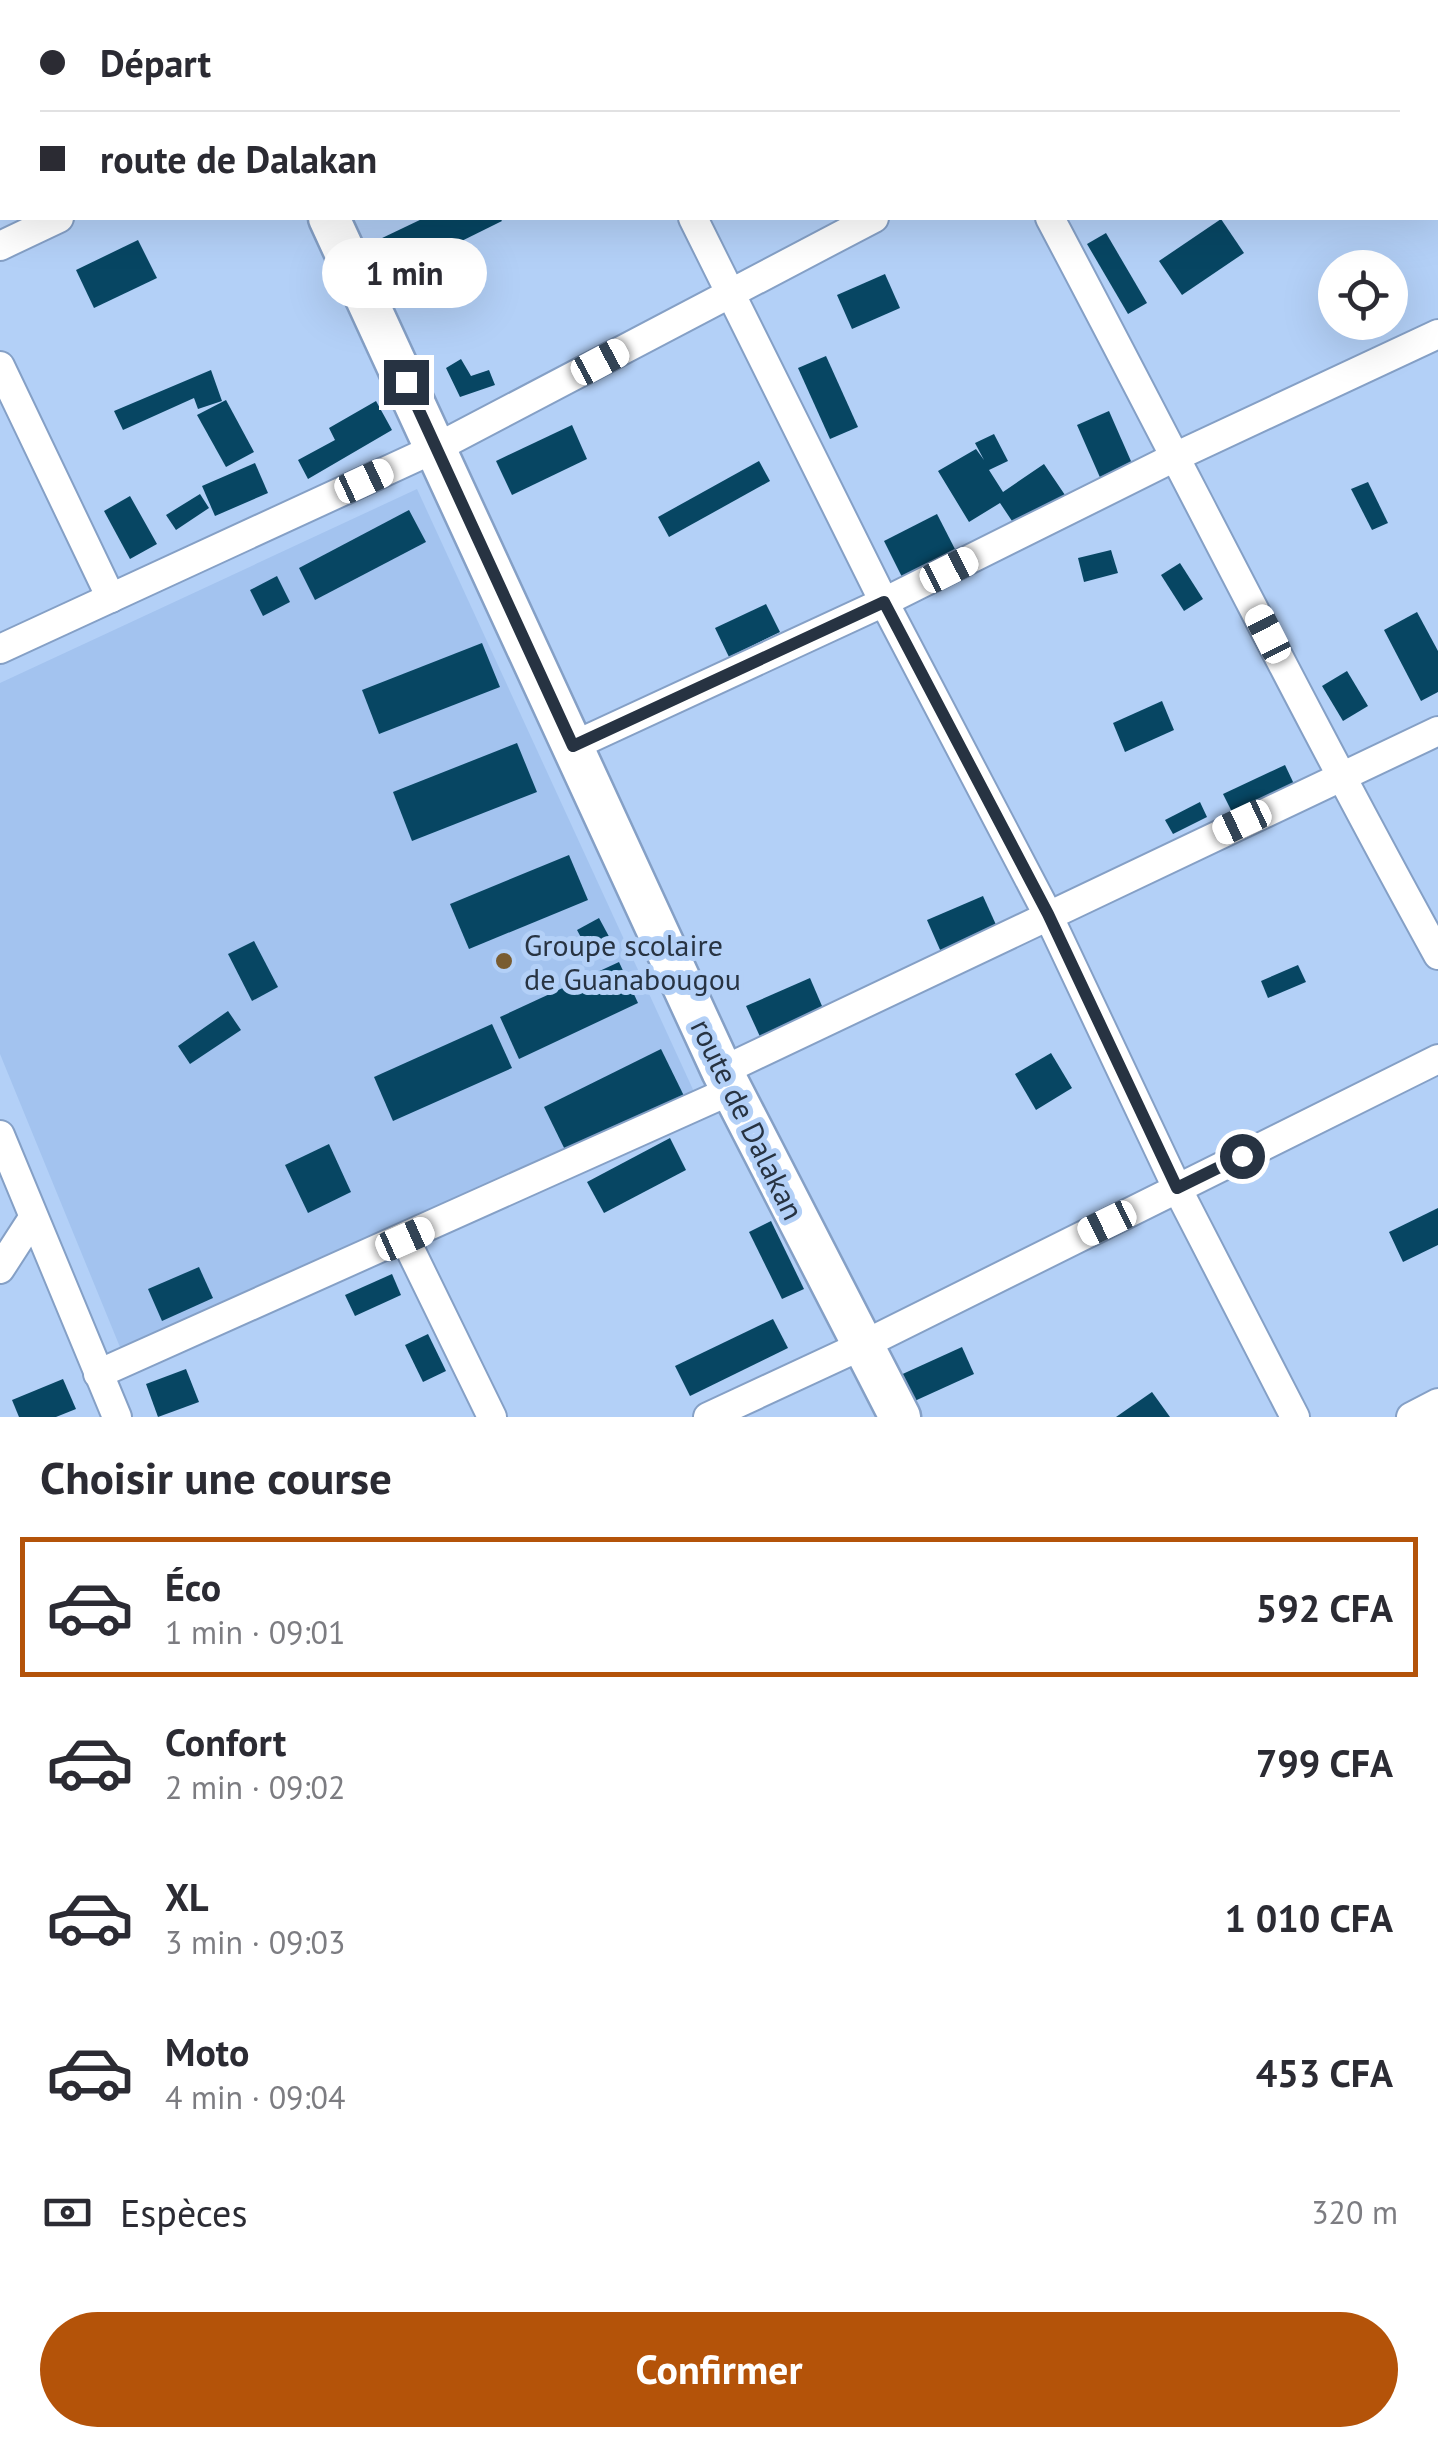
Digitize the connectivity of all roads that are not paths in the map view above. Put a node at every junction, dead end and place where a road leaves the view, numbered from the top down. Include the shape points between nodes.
1 (54, 220) edge
2 (331, 220) edge
3 (695, 220) edge
4 (870, 220) edge
5 (1051, 220) edge
6 (0, 246) edge
7 (732, 293) junction
8 (1438, 334) edge
9 (0, 366) edge
10 (436, 448) junction
11 (1177, 456) junction
12 (111, 598) junction
13 (884, 602) junction
14 (0, 649) edge
15 (1438, 731) edge
16 (573, 746) junction
17 (1340, 776) junction
18 (1048, 914) junction
19 (1438, 955) edge
20 (1438, 1060) edge
21 (727, 1081) junction
22 (0, 1134) edge
23 (1177, 1188) junction
24 (33, 1218) junction
25 (405, 1239) junction
26 (0, 1269) edge
27 (862, 1345) junction
28 (98, 1374) junction
29 (1438, 1403) edge
30 (117, 1417) edge
31 (492, 1417) edge
32 (708, 1417) edge
33 (900, 1417) edge
34 (1295, 1417) edge
35 (1411, 1417) edge

1 - 6 street
2 - 10 street, route de Dalakan
3 - 7 street
4 - 7 street
5 - 11 street
7 - 10 street
7 - 13 street
8 - 11 street
9 - 12 street
10 - 12 street
10 - 16 street, route de Dalakan
11 - 13 street
11 - 17 street
12 - 14 street
13 - 16 street
13 - 18 street
15 - 17 street
16 - 21 street, route de Dalakan
17 - 18 street
17 - 19 street
18 - 21 street
18 - 23 street
20 - 23 street
21 - 25 street
21 - 27 street, route de Dalakan
22 - 24 street
23 - 27 street
23 - 34 street
24 - 26 street
24 - 28 street
25 - 28 street
25 - 31 street
27 - 32 street
27 - 33 street, route de Dalakan
28 - 30 street
29 - 35 street

